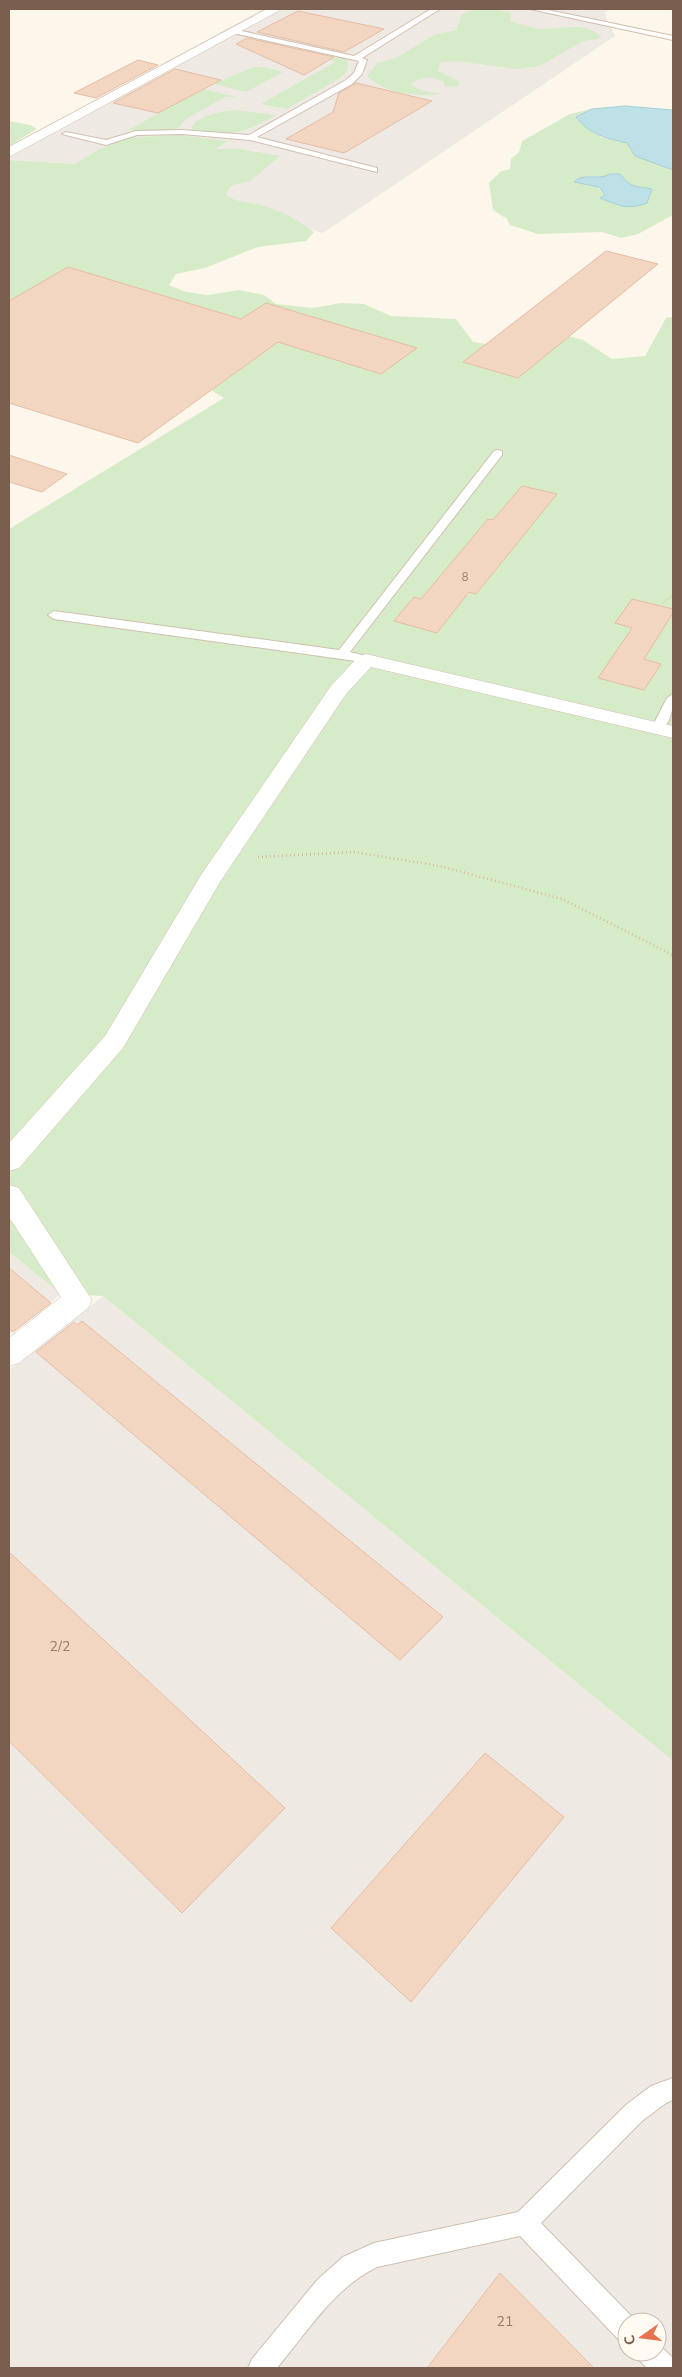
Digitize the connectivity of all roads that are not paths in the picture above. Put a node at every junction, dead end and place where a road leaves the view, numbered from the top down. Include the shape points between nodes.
1 (276, 9) edge
2 (436, 9) edge
3 (534, 9) edge
4 (236, 31) junction
5 (673, 38) edge
6 (356, 58) junction
7 (66, 134) dead end
8 (250, 138) junction
9 (9, 153) edge
10 (374, 170) dead end
11 (498, 453) dead end
12 (54, 615) dead end
13 (342, 654) junction
14 (366, 660) junction
15 (673, 698) edge
16 (666, 730) edge
17 (9, 1161) edge
18 (9, 1195) edge
19 (9, 1354) edge
20 (673, 2089) edge
21 (524, 2224) junction
22 (617, 2320) edge
23 (262, 2368) edge

1 - 4 street
2 - 6 lane
3 - 5 lane
4 - 6 lane
4 - 9 street
6 - 8 lane via 363,60 358,74 348,82
7 - 8 lane via 106,143 136,132
8 - 10 lane
11 - 13 lane
12 - 13 lane
13 - 14 lane
14 - 16 street
14 - 17 street via 338,690 209,880 114,1042
15 - 16 lane
18 - 19 street via 78,1300
20 - 21 lane via 660,2094 634,2113
21 - 22 lane
21 - 23 lane via 374,2256 352,2266 327,2288

